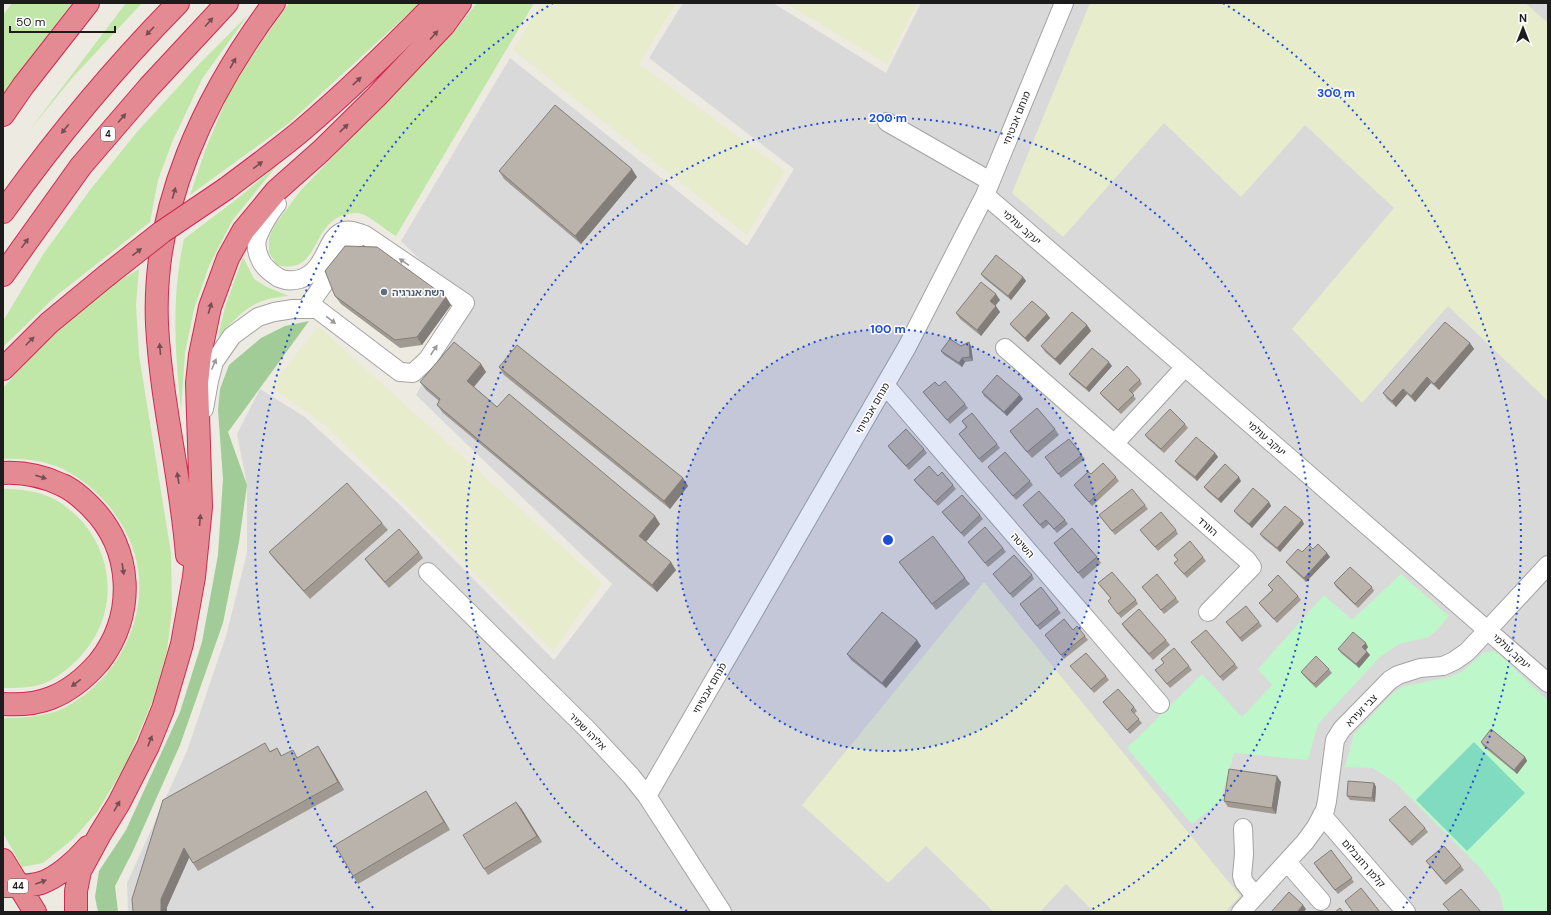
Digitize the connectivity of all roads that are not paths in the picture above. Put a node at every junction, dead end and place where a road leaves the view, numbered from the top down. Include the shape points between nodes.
1 (88, 3) edge
2 (104, 3) edge
3 (178, 3) edge
4 (227, 3) edge
5 (274, 3) edge
6 (436, 3) edge
7 (460, 3) edge
8 (1064, 3) edge
9 (23, 86) junction
10 (3, 115) edge
11 (887, 122) dead end
12 (320, 151) junction
13 (988, 188) junction
14 (3, 212) edge
15 (360, 233) junction
16 (3, 275) edge
17 (306, 309) junction
18 (1005, 348) dead end
19 (1184, 367) junction
20 (3, 369) edge
21 (885, 385) junction
22 (1114, 444) junction
23 (199, 457) junction
24 (3, 473) edge
25 (1548, 565) edge
26 (428, 572) dead end
27 (189, 600) junction
28 (1208, 612) dead end
29 (1488, 630) junction
30 (1548, 683) edge
31 (3, 704) edge
32 (1160, 704) dead end
33 (647, 796) junction
34 (1322, 814) junction
35 (1242, 828) dead end
36 (100, 834) junction
37 (3, 860) edge
38 (1287, 862) junction
39 (11, 886) edge
40 (1256, 896) junction
41 (1321, 901) dead end
42 (34, 912) edge
43 (76, 912) edge
44 (722, 912) edge
45 (1241, 912) edge
46 (1406, 912) edge

1 - 9 highway
2 - 9 highway
3 -> 14 highway via 72,121
16 -> 4 highway, 4 via 81,166 149,86
27 -> 5 highway via 185,531 157,324 160,256 170,208 194,137 236,57
20 -> 6 highway, bridge via 49,323 106,276 162,232 274,153 352,86
12 -> 7 highway via 412,60
8 - 13 street, מנחם אבטיחי
9 - 10 highway
11 - 13 street, יעקב עולמי
12 - 15 street via 265,219 257,238 257,252 263,266 284,280 294,281 316,270 336,237 344,231
23 -> 12 highway via 198,376 203,336 217,285 243,231 276,191
13 - 19 street, יעקב עולמי
13 - 21 street, מנחם אבטיחי via 937,290
15 - 17 street
17 -> 15 street via 316,309 400,372 413,372 428,359 465,303
23 -> 17 street via 208,381 214,362 229,340 258,317 274,312
18 - 22 street, הוורד
19 - 22 street
19 - 29 street, יעקב עולמי
21 - 32 street, השיטה
21 - 33 street, מנחם אבטיחי
22 - 28 street, הוורד via 1252,567
27 -> 23 highway via 201,506
24 -> 31 highway via 17,472 49,479 63,485 84,500 102,520 117,544 124,572 125,590 120,624 113,641 91,671 64,692 50,699
25 - 29 street, צבי זעירא
26 - 33 street, אליהו שמיר via 587,729
36 -> 27 highway via 133,776 163,709 182,644
29 - 30 street, יעקב עולמי
29 - 34 street, צבי זעירא via 1467,652 1454,661 1443,666 1420,668 1390,680 1342,729 1335,740 1327,801
33 - 44 street, אליהו שמיר
34 - 38 street, צבי זעירא via 1316,827
34 - 46 street, קלמן רוזנבלום
35 - 40 street via 1242,876
39 -> 36 highway via 41,883 57,875 80,856
36 - 43 highway via 80,871 76,890
37 - 39 highway, 44
38 - 40 street, צבי זעירא
38 - 41 street
39 - 42 highway, 44
40 - 45 street, צבי זעירא

